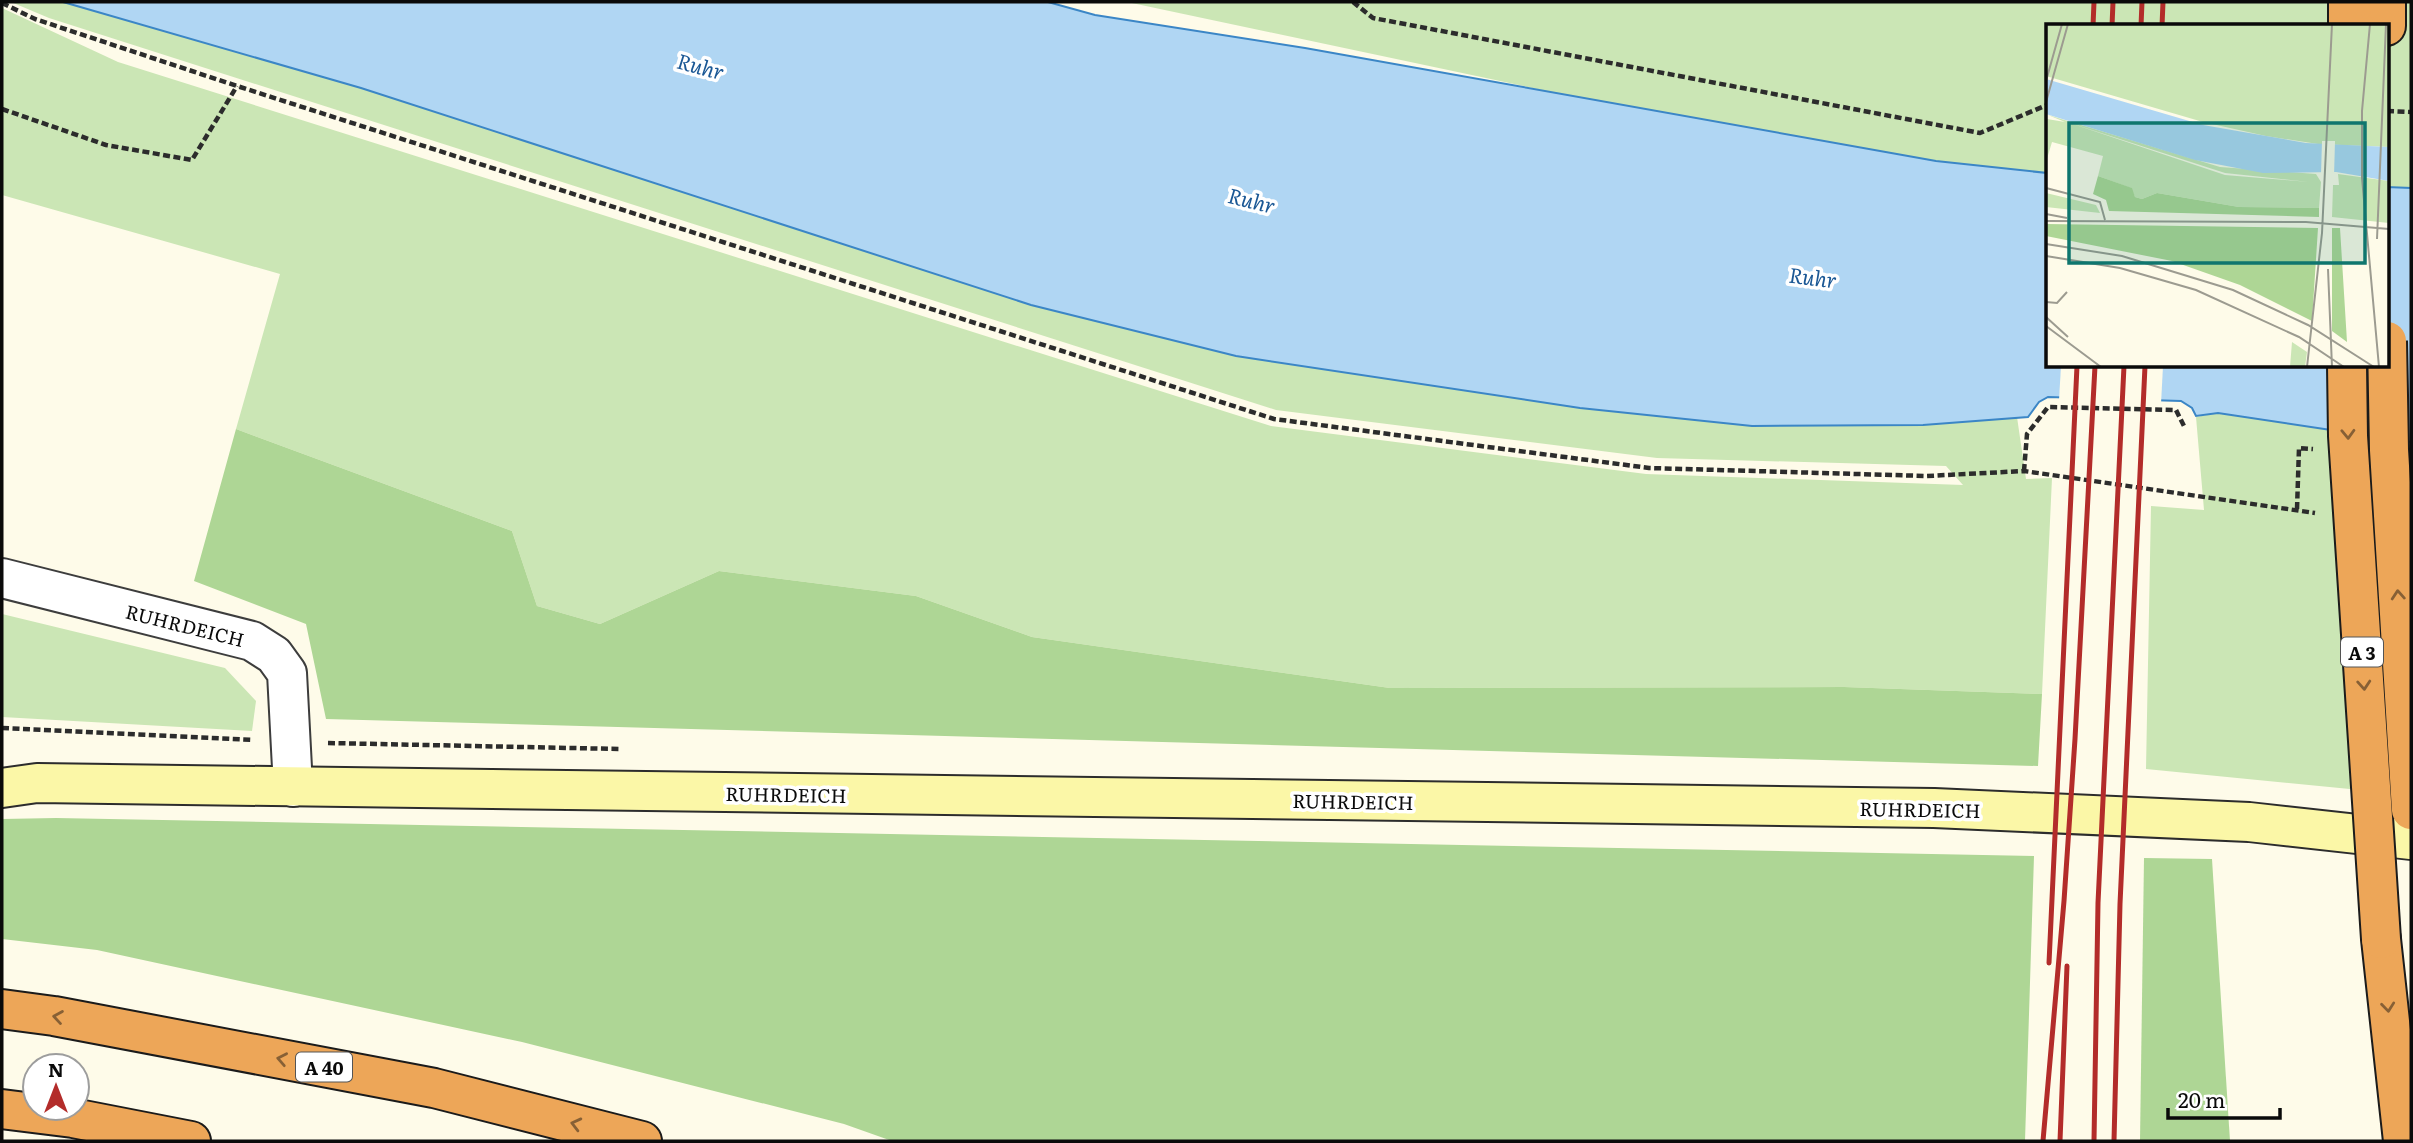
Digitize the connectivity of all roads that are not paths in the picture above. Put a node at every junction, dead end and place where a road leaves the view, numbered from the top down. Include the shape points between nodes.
1 (2348, 2) edge
2 (2386, 2) edge
3 (2348, 24) edge
4 (2386, 24) edge
5 (2347, 368) edge
6 (2387, 368) edge
7 (2, 578) edge
8 (14, 782) edge
9 (293, 787) junction
10 (2411, 810) edge
11 (2411, 840) edge
12 (2, 1009) edge
13 (2, 1109) edge
14 (191, 1141) edge
15 (642, 1141) edge
16 (2403, 1141) edge

1 - 3 highway
2 - 4 highway
5 -> 16 highway, A 3, bridge via 2381,939
10 -> 6 highway, A 3, bridge
7 - 9 street, RUHRDEICH via 252,641 274,655 288,673
8 - 9 main road, RUHRDEICH
9 - 11 main road, RUHRDEICH via 1934,808 2249,822
15 -> 12 highway, A 40 via 435,1088
13 - 14 highway

